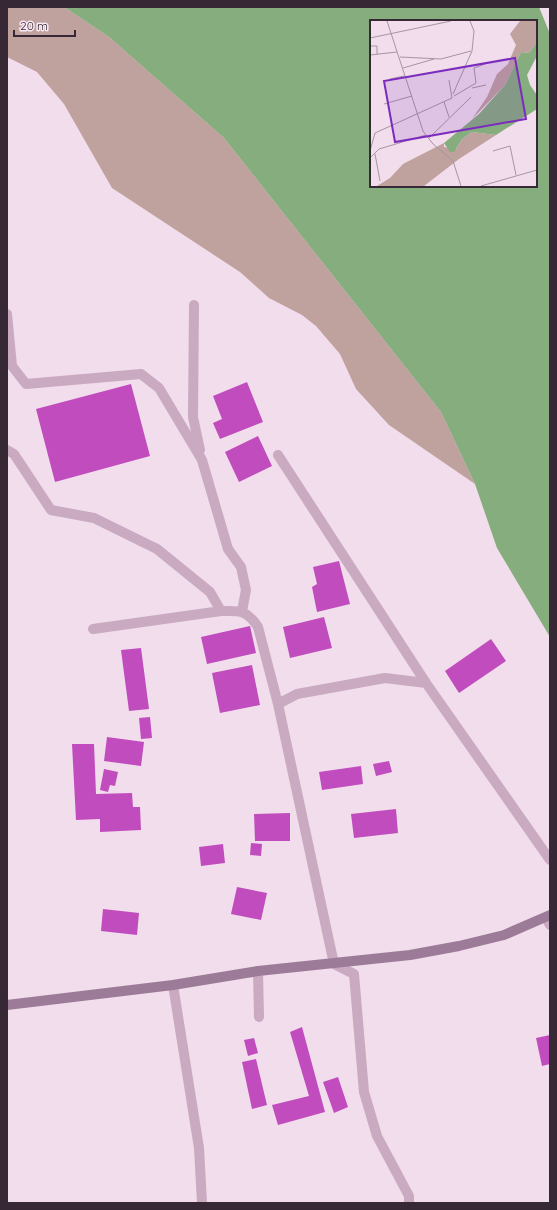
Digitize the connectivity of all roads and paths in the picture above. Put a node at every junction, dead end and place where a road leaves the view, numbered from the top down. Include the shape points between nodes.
1 (194, 305) dead end
2 (7, 314) edge
3 (7, 450) edge
4 (278, 455) dead end
5 (202, 460) junction
6 (221, 611) junction
7 (242, 611) junction
8 (93, 629) dead end
9 (426, 683) junction
10 (278, 704) junction
11 (550, 860) edge
12 (549, 919) edge
13 (334, 964) junction
14 (258, 971) junction
15 (173, 985) junction
16 (7, 1005) edge
17 (259, 1017) dead end
18 (202, 1203) edge
19 (409, 1203) edge

1 - 5 street via 192,417
2 - 5 street via 12,366 26,384 141,374 159,388
3 - 6 street via 14,454 51,510 94,518 157,549 210,592
4 - 9 street
5 - 7 street via 228,549 241,568 246,590
6 - 7 street
6 - 8 street
7 - 10 street via 251,617 258,627
9 - 10 street via 385,678 297,694
9 - 11 street
10 - 13 street
12 - 13 main road via 504,935 459,946
13 - 14 main road
13 - 19 street via 354,974 364,1092 377,1136 409,1196
14 - 15 main road
14 - 17 street
15 - 16 main road
15 - 18 street via 199,1148

